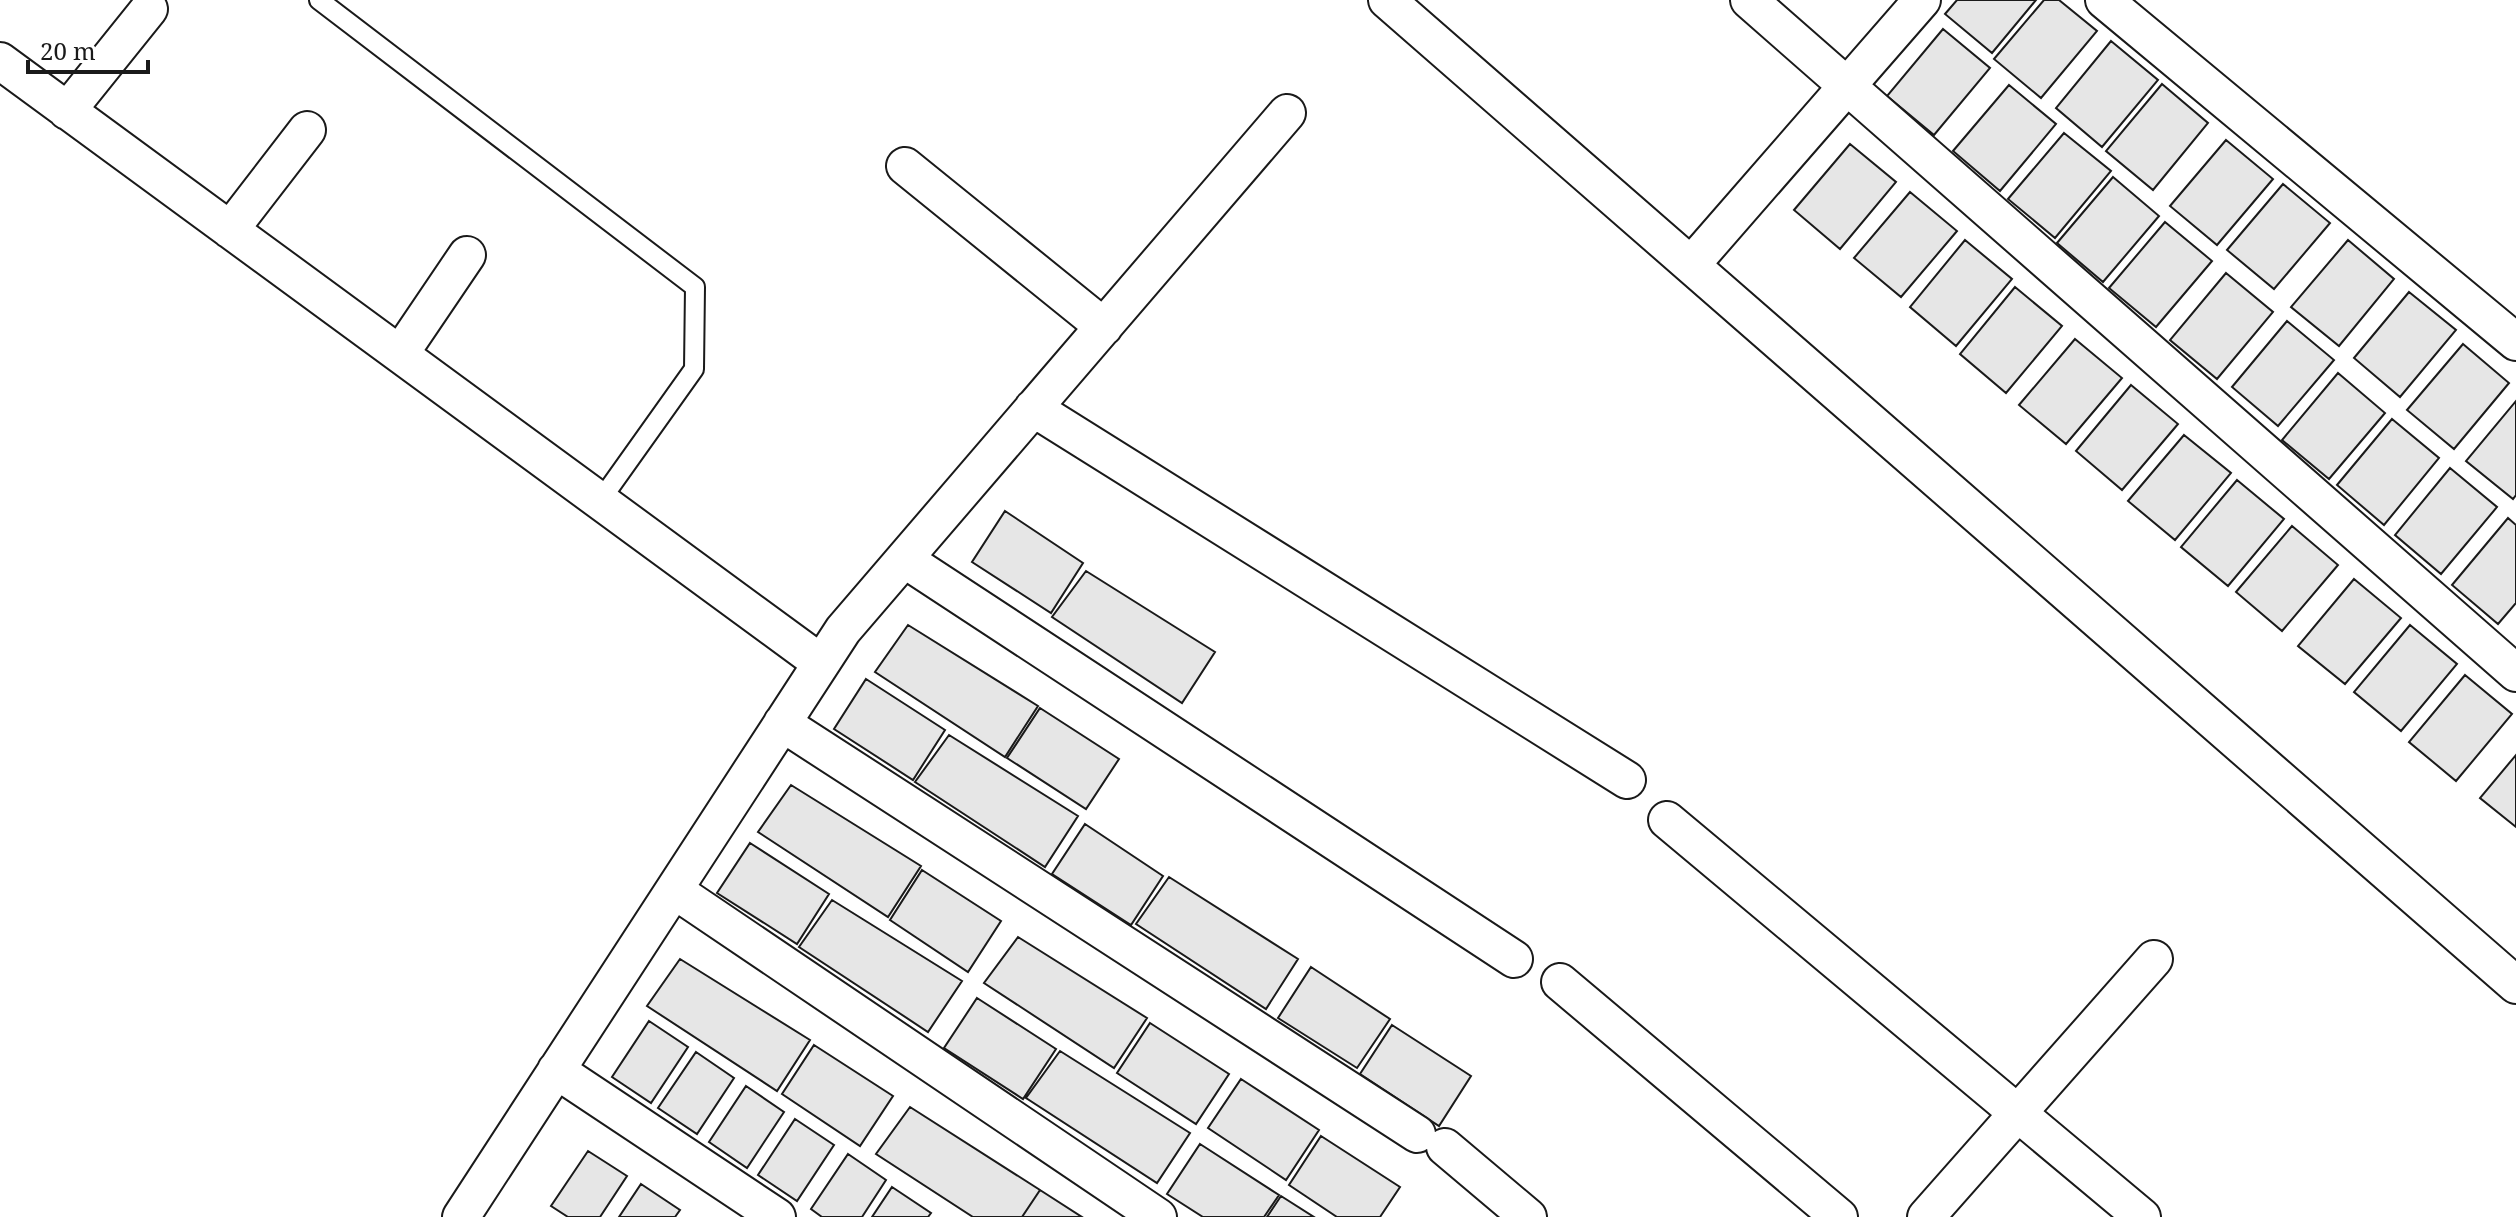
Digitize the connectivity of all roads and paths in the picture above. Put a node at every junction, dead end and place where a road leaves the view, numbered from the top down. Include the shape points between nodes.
1 (319, 0) edge
2 (1387, 0) edge
3 (1749, 0) edge
4 (1922, 0) edge
5 (2104, 0) edge
6 (149, 9) dead end
7 (0, 61) edge
8 (1848, 86) junction
9 (67, 111) junction
10 (1287, 113) dead end
11 (307, 130) dead end
12 (905, 166) dead end
13 (230, 230) junction
14 (467, 255) dead end
15 (1691, 265) junction
16 (1104, 327) junction
17 (2516, 342) edge
18 (400, 354) junction
19 (1033, 408) junction
20 (600, 501) junction
21 (904, 559) junction
22 (821, 663) junction
23 (2516, 673) edge
24 (782, 723) junction
25 (1627, 780) dead end
26 (1667, 820) dead end
27 (674, 890) junction
28 (1514, 959) dead end
29 (2154, 959) dead end
30 (2510, 966) edge
31 (1560, 982) dead end
32 (556, 1070) junction
33 (2019, 1112) junction
34 (461, 1217) edge
35 (777, 1217) edge
36 (1158, 1217) edge
37 (1528, 1217) edge
38 (1839, 1217) edge
39 (1926, 1217) edge
40 (2142, 1217) edge

1 - 20 lane via 695,287 694,369
2 - 15 street
3 - 8 street
4 - 8 street
5 - 17 street
6 - 9 street
7 - 9 street
8 - 15 street
8 - 23 street
9 - 13 street
10 - 16 street
11 - 13 street
12 - 16 street
13 - 18 street
14 - 18 street
15 - 30 street
16 - 19 street
18 - 20 street
19 - 21 street
19 - 25 street
20 - 22 street
21 - 22 street
21 - 28 street
22 - 24 street
24 - 27 street
24 - 37 street via 1431,1141
26 - 33 street
27 - 32 street
27 - 36 street
29 - 33 street
31 - 38 street
32 - 34 street
32 - 35 street
33 - 39 street
33 - 40 street

